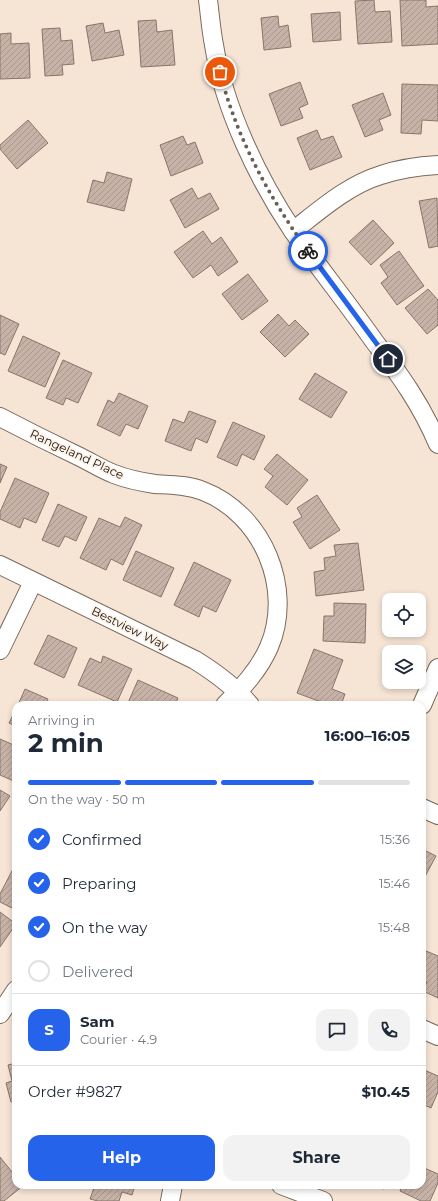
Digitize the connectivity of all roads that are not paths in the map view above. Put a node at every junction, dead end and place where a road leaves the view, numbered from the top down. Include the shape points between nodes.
1 (208, 0) edge
2 (438, 165) edge
3 (293, 231) junction
4 (0, 417) edge
5 (438, 444) edge
6 (0, 566) edge
7 (33, 582) junction
8 (0, 650) edge
9 (438, 668) edge
10 (238, 691) junction
11 (229, 701) edge
12 (247, 701) edge
13 (424, 701) edge
14 (426, 810) edge
15 (438, 815) edge
16 (12, 996) edge
17 (0, 1014) edge
18 (426, 1031) edge
19 (438, 1036) edge
20 (172, 1189) edge
21 (292, 1189) edge
22 (170, 1201) edge
23 (323, 1201) edge

1 - 3 street via 214,46 235,118 250,156
2 - 3 street via 404,168 358,185 330,202
3 - 5 street via 406,384
4 - 10 street, Rangeland Place via 114,474 136,481 182,485 203,491 223,502 243,518 269,556 276,579 278,603 269,646 260,664
6 - 7 street, Bestview Way
7 - 8 street
7 - 10 street, Bestview Way via 195,660 217,673
9 - 13 street
10 - 11 street, Rangeland Place
10 - 12 street, Bestview Way
14 - 15 street
16 - 17 street
18 - 19 street
20 - 22 street
21 - 23 street

